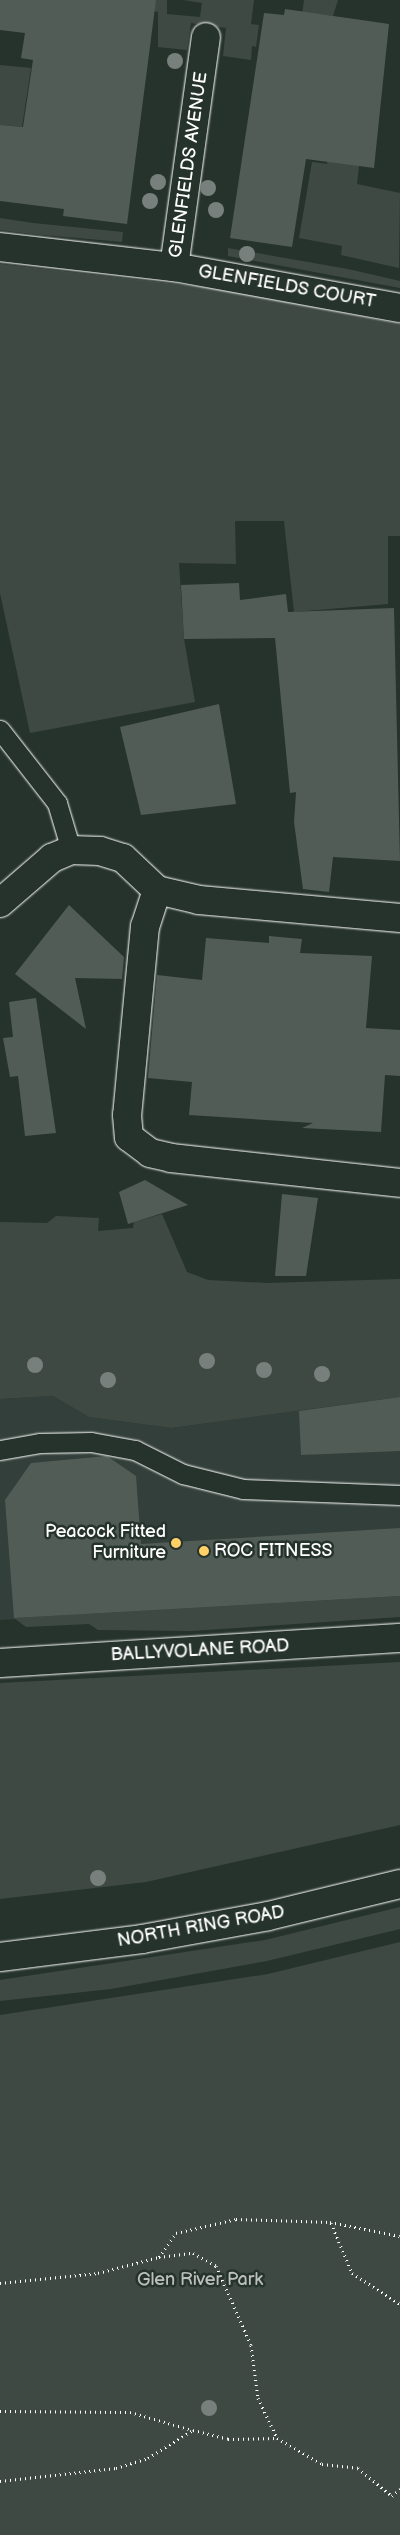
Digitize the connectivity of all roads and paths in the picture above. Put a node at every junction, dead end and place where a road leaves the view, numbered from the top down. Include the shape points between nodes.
1 (206, 37) dead end
2 (0, 247) edge
3 (174, 267) junction
4 (400, 308) edge
5 (0, 730) edge
6 (71, 850) junction
7 (157, 890) junction
8 (0, 903) edge
9 (400, 918) edge
10 (400, 1183) edge
11 (0, 1450) edge
12 (400, 1495) edge
13 (400, 1638) edge
14 (0, 1663) edge
15 (400, 1884) edge
16 (0, 1957) edge
17 (330, 2222) junction
18 (400, 2236) edge
19 (159, 2257) junction
20 (0, 2283) edge
21 (400, 2304) edge
22 (0, 2411) edge
23 (193, 2430) junction
24 (277, 2438) junction
25 (0, 2481) edge
26 (400, 2489) edge

1 - 3 street, GLENFIELDS AVENUE
2 - 3 street, GLENFIELDS AVENUE
3 - 4 street, GLENFIELDS COURT
5 - 6 lane via 57,803
6 - 7 street via 123,858
6 - 8 street via 52,858
7 - 9 street via 199,900
7 - 10 street via 145,926 127,1115 129,1137 150,1153 171,1158
11 - 12 lane via 40,1443 92,1442 135,1450 183,1474 243,1489
13 - 14 street, BALLYVOLANE ROAD
15 - 16 street, NORTH RING ROAD via 258,1918
17 - 18 path
17 - 19 path via 236,2219 176,2233
17 - 21 path via 352,2273
19 - 20 path via 98,2272
19 - 24 path via 193,2253 216,2266 251,2345 258,2398
22 - 23 path via 130,2412
23 - 24 path via 228,2439
23 - 25 path via 148,2458 116,2468
24 - 26 path via 322,2464 358,2468 392,2496

